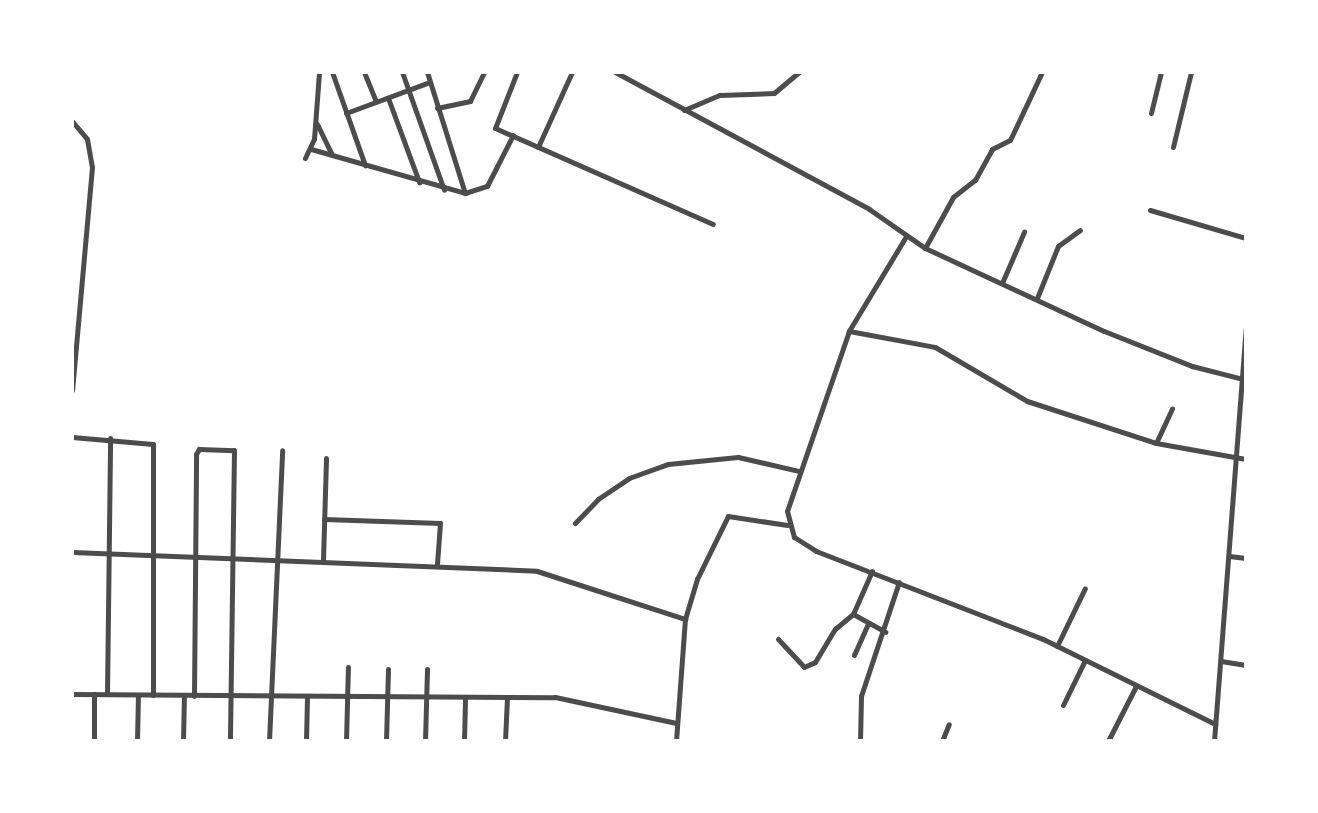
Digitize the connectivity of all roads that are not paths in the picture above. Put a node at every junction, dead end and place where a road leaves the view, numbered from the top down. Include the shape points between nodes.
1 (319, 72) edge
2 (332, 72) edge
3 (364, 72) edge
4 (402, 72) edge
5 (427, 72) edge
6 (484, 72) edge
7 (517, 72) edge
8 (572, 72) edge
9 (615, 72) edge
10 (799, 72) edge
11 (1042, 72) edge
12 (1161, 72) edge
13 (1191, 72) edge
14 (428, 83) junction
15 (409, 90) junction
16 (388, 98) junction
17 (376, 102) junction
18 (437, 108) junction
19 (684, 110) junction
20 (346, 113) junction
21 (1151, 113) dead end
22 (72, 121) edge
23 (316, 123) junction
24 (513, 135) junction
25 (538, 147) junction
26 (1173, 147) dead end
27 (311, 149) junction
28 (332, 156) junction
29 (305, 158) dead end
30 (365, 166) junction
31 (419, 183) junction
32 (444, 190) junction
33 (465, 193) junction
34 (1150, 210) dead end
35 (713, 224) dead end
36 (1080, 230) dead end
37 (1024, 232) dead end
38 (905, 238) junction
39 (1246, 238) edge
40 (925, 248) junction
41 (1002, 283) junction
42 (1037, 298) junction
43 (1246, 328) edge
44 (849, 331) junction
45 (1243, 379) junction
46 (72, 390) edge
47 (1172, 408) dead end
48 (72, 437) edge
49 (110, 438) junction
50 (1156, 443) junction
51 (282, 450) dead end
52 (326, 458) dead end
53 (1237, 458) junction
54 (1246, 459) edge
55 (799, 471) junction
56 (324, 519) junction
57 (575, 523) dead end
58 (787, 525) junction
59 (72, 552) edge
60 (107, 554) junction
61 (152, 555) junction
62 (192, 556) junction
63 (1229, 556) junction
64 (234, 557) junction
65 (1246, 558) edge
66 (278, 559) junction
67 (323, 560) junction
68 (437, 564) junction
69 (872, 571) junction
70 (899, 582) junction
71 (1085, 588) dead end
72 (853, 614) junction
73 (685, 619) junction
74 (868, 622) junction
75 (885, 632) junction
76 (778, 639) dead end
77 (1057, 646) junction
78 (854, 655) dead end
79 (1085, 660) junction
80 (1221, 661) junction
81 (1246, 665) edge
82 (348, 667) dead end
83 (388, 669) dead end
84 (427, 669) dead end
85 (1136, 686) junction
86 (72, 694) edge
87 (94, 694) junction
88 (107, 694) junction
89 (138, 695) junction
90 (153, 695) junction
91 (184, 695) junction
92 (194, 696) junction
93 (230, 696) junction
94 (270, 697) junction
95 (307, 697) junction
96 (509, 697) junction
97 (347, 698) junction
98 (387, 698) junction
99 (425, 699) junction
100 (465, 699) junction
101 (1063, 705) dead end
102 (676, 723) junction
103 (949, 724) dead end
104 (1215, 724) junction
105 (94, 741) edge
106 (137, 741) edge
107 (183, 741) edge
108 (230, 741) edge
109 (269, 741) edge
110 (306, 741) edge
111 (346, 741) edge
112 (386, 741) edge
113 (425, 741) edge
114 (464, 741) edge
115 (505, 741) edge
116 (676, 741) edge
117 (860, 741) edge
118 (942, 741) edge
119 (1108, 741) edge
120 (1214, 741) edge

1 - 23 street
2 - 20 street
3 - 17 street
4 - 15 street
5 - 14 street
6 - 18 street via 470,101
7 - 24 street via 494,124
8 - 25 street
9 - 19 street
10 - 19 street via 789,86 774,93 720,95
11 - 40 street via 1010,140 992,149 975,180 953,197
12 - 21 street
13 - 26 street
14 - 15 street
14 - 18 street
15 - 16 street
15 - 32 street
16 - 17 street
16 - 31 street
17 - 20 street
18 - 33 street
19 - 38 street via 869,209
20 - 30 street
22 - 46 street via 87,139 92,167
23 - 27 street
23 - 28 street
24 - 25 street
24 - 33 street via 487,186
25 - 35 street
27 - 28 street
27 - 29 street
28 - 30 street
30 - 31 street
31 - 32 street
32 - 33 street
34 - 39 street
36 - 42 street via 1058,246
37 - 41 street
38 - 40 street
38 - 44 street
40 - 41 street
41 - 42 street
42 - 45 street via 1192,366
43 - 45 street
44 - 50 street via 935,347 1027,401
44 - 55 street
45 - 53 street
47 - 50 street
48 - 49 street
49 - 60 street
49 - 61 street via 152,442
50 - 53 street
51 - 66 street
52 - 56 street
53 - 54 street
53 - 63 street
55 - 57 street via 723,457 659,466 598,499
55 - 58 street
56 - 67 street
56 - 68 street via 440,523
58 - 69 street via 805,546
58 - 73 street via 728,516 697,579
59 - 60 street
60 - 61 street
60 - 88 street
61 - 62 street
61 - 90 street
62 - 64 street
62 - 64 street via 196,452 235,451
62 - 92 street
63 - 65 street
63 - 80 street
64 - 66 street
64 - 93 street
66 - 67 street
66 - 94 street
67 - 68 street
68 - 73 street via 548,573
69 - 70 street
69 - 72 street
70 - 75 street
70 - 77 street
71 - 77 street
72 - 74 street
72 - 76 street via 809,666
73 - 102 street
74 - 75 street
74 - 78 street
75 - 117 street via 861,696
77 - 79 street
79 - 85 street
79 - 101 street
80 - 81 street
80 - 104 street
82 - 97 street
83 - 98 street
84 - 99 street
85 - 104 street
85 - 119 street
86 - 87 street
87 - 88 street
87 - 105 street
88 - 89 street
89 - 90 street
89 - 106 street
90 - 91 street
91 - 92 street
91 - 107 street
92 - 93 street
93 - 94 street
93 - 108 street
94 - 95 street
94 - 109 street
95 - 97 street
95 - 110 street
96 - 100 street
96 - 102 street via 555,697
96 - 115 street
97 - 98 street
97 - 111 street
98 - 99 street
98 - 112 street
99 - 100 street
99 - 113 street
100 - 114 street
102 - 116 street
103 - 118 street
104 - 120 street

